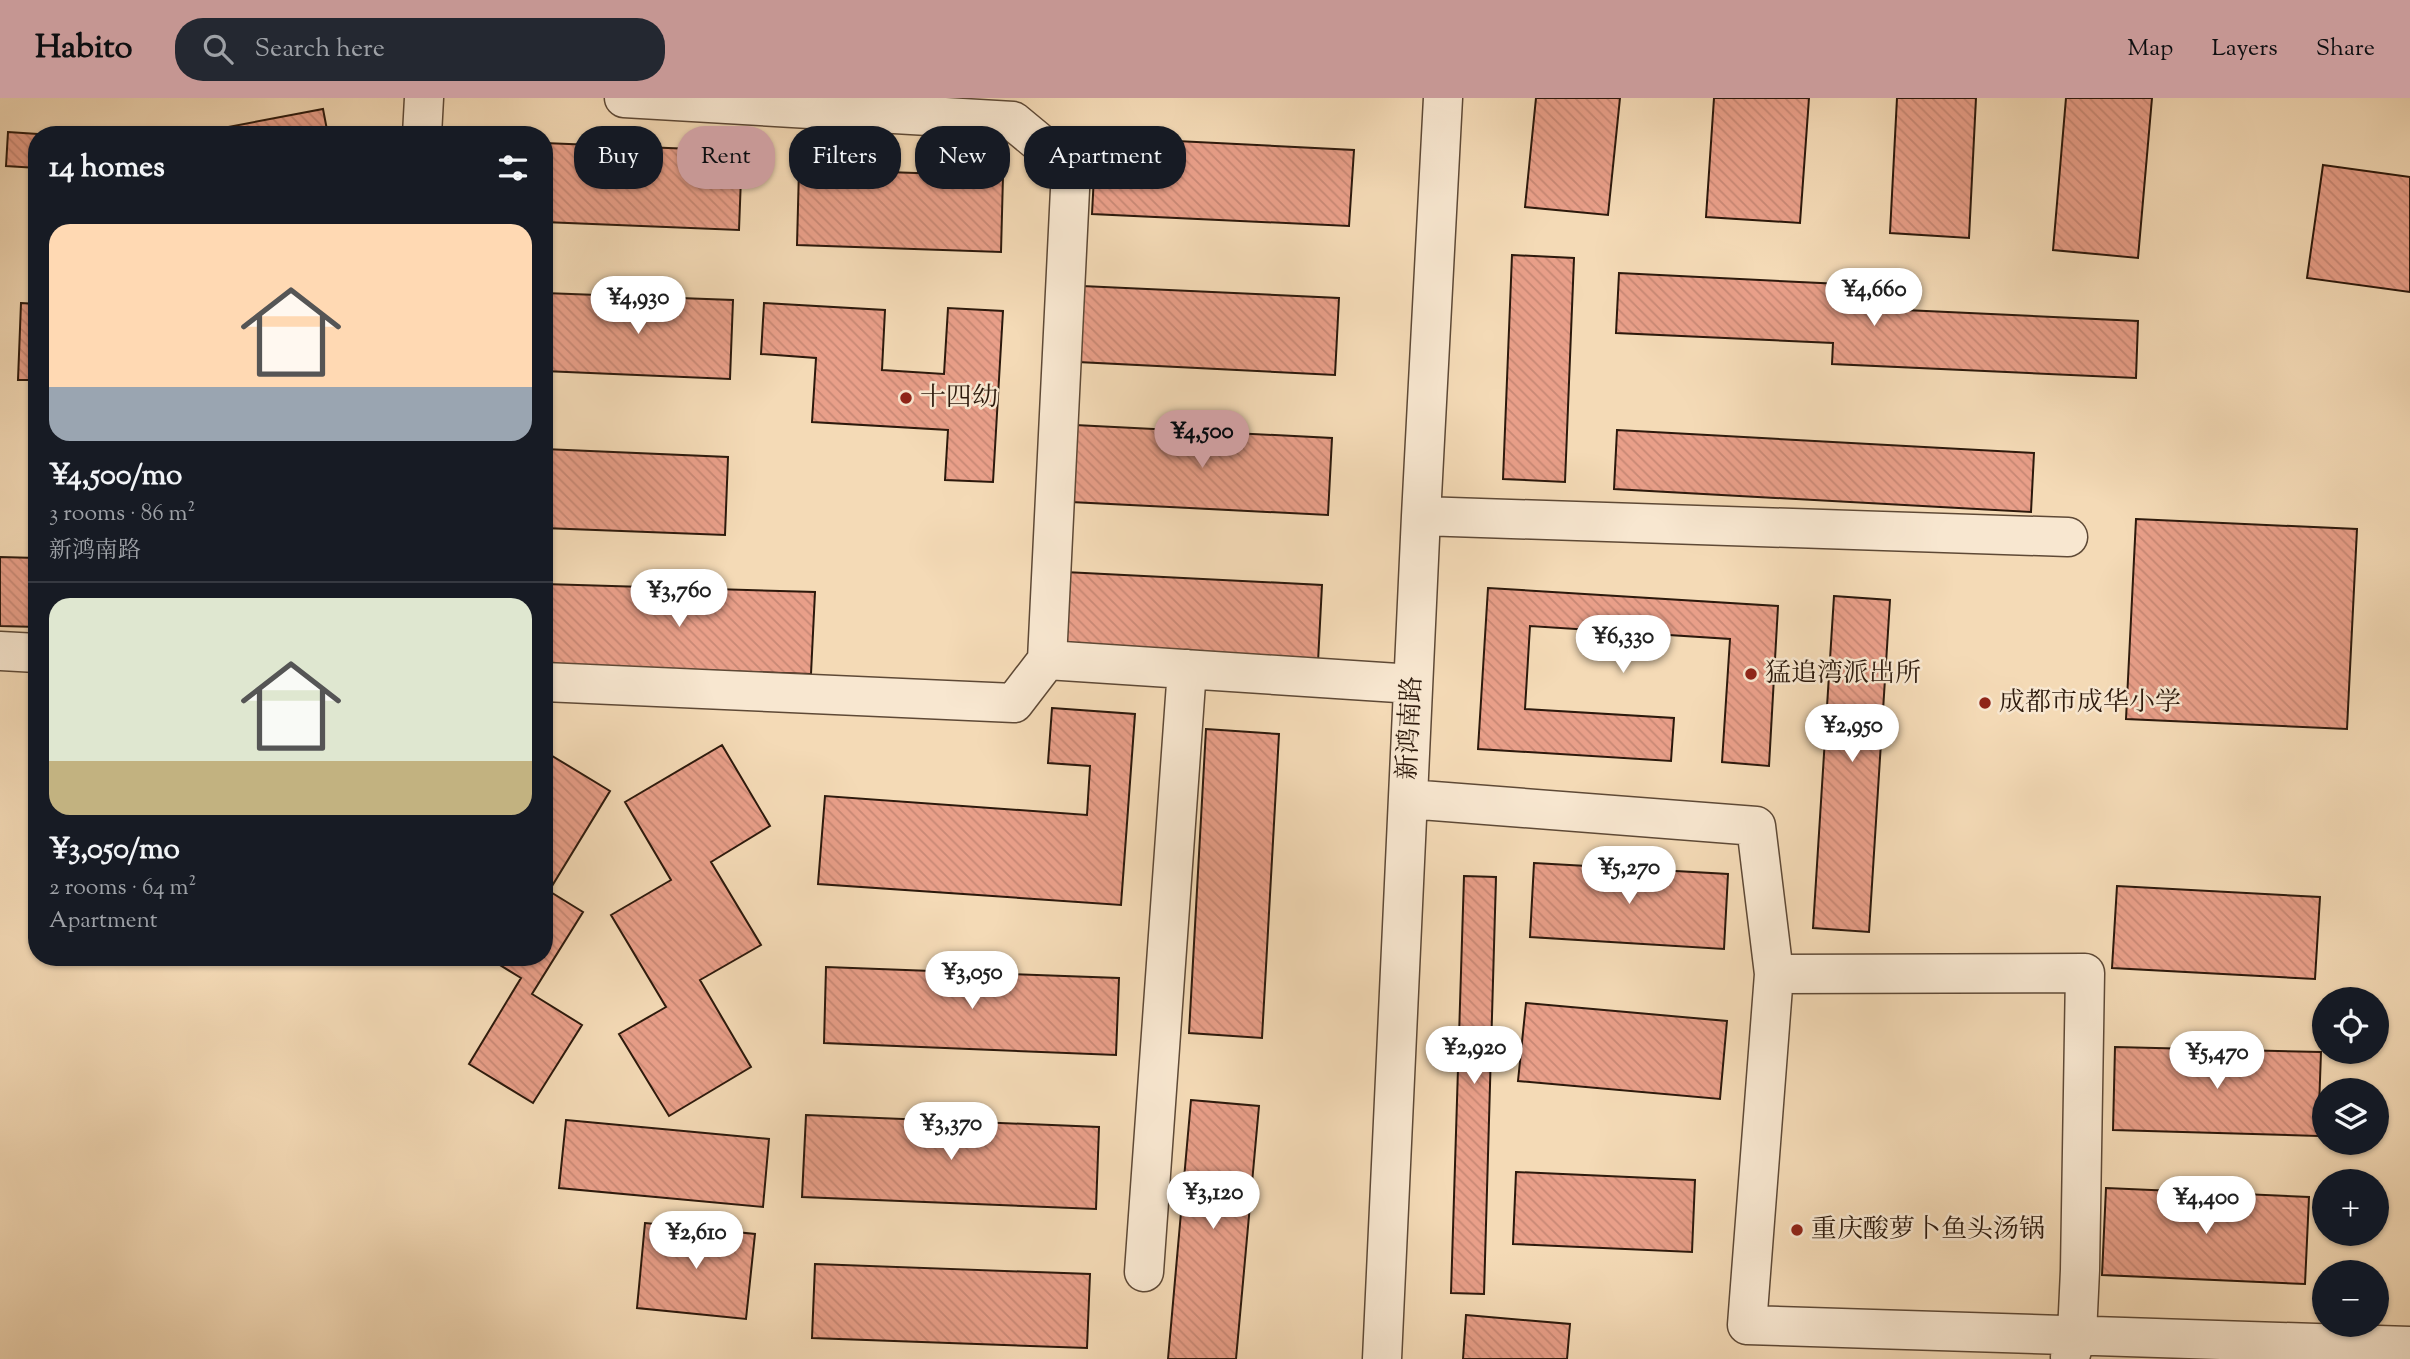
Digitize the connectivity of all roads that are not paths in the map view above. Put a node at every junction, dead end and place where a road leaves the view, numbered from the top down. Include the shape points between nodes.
1 (424, 98) edge
2 (624, 98) edge
3 (1443, 98) edge
4 (422, 126) edge
5 (1421, 516) junction
6 (2068, 537) dead end
7 (0, 651) edge
8 (28, 653) edge
9 (1046, 660) junction
10 (1186, 669) junction
11 (553, 681) edge
12 (1413, 684) junction
13 (1408, 799) junction
14 (1774, 974) junction
15 (1144, 1272) dead end
16 (2073, 1346) edge
17 (2410, 1346) edge
18 (1382, 1359) edge

1 - 4 street
2 - 9 street via 1013,121 1070,169
3 - 5 street, 新鸿南路
5 - 6 street
5 - 12 street, 新鸿南路
7 - 8 street
9 - 10 street
9 - 11 street via 1014,703
10 - 12 street
10 - 15 street
12 - 13 street, 新鸿南路
13 - 14 street via 1756,826
13 - 18 street, 新鸿南路
14 - 16 street via 1747,1325
14 - 16 street via 2085,973
16 - 17 street

